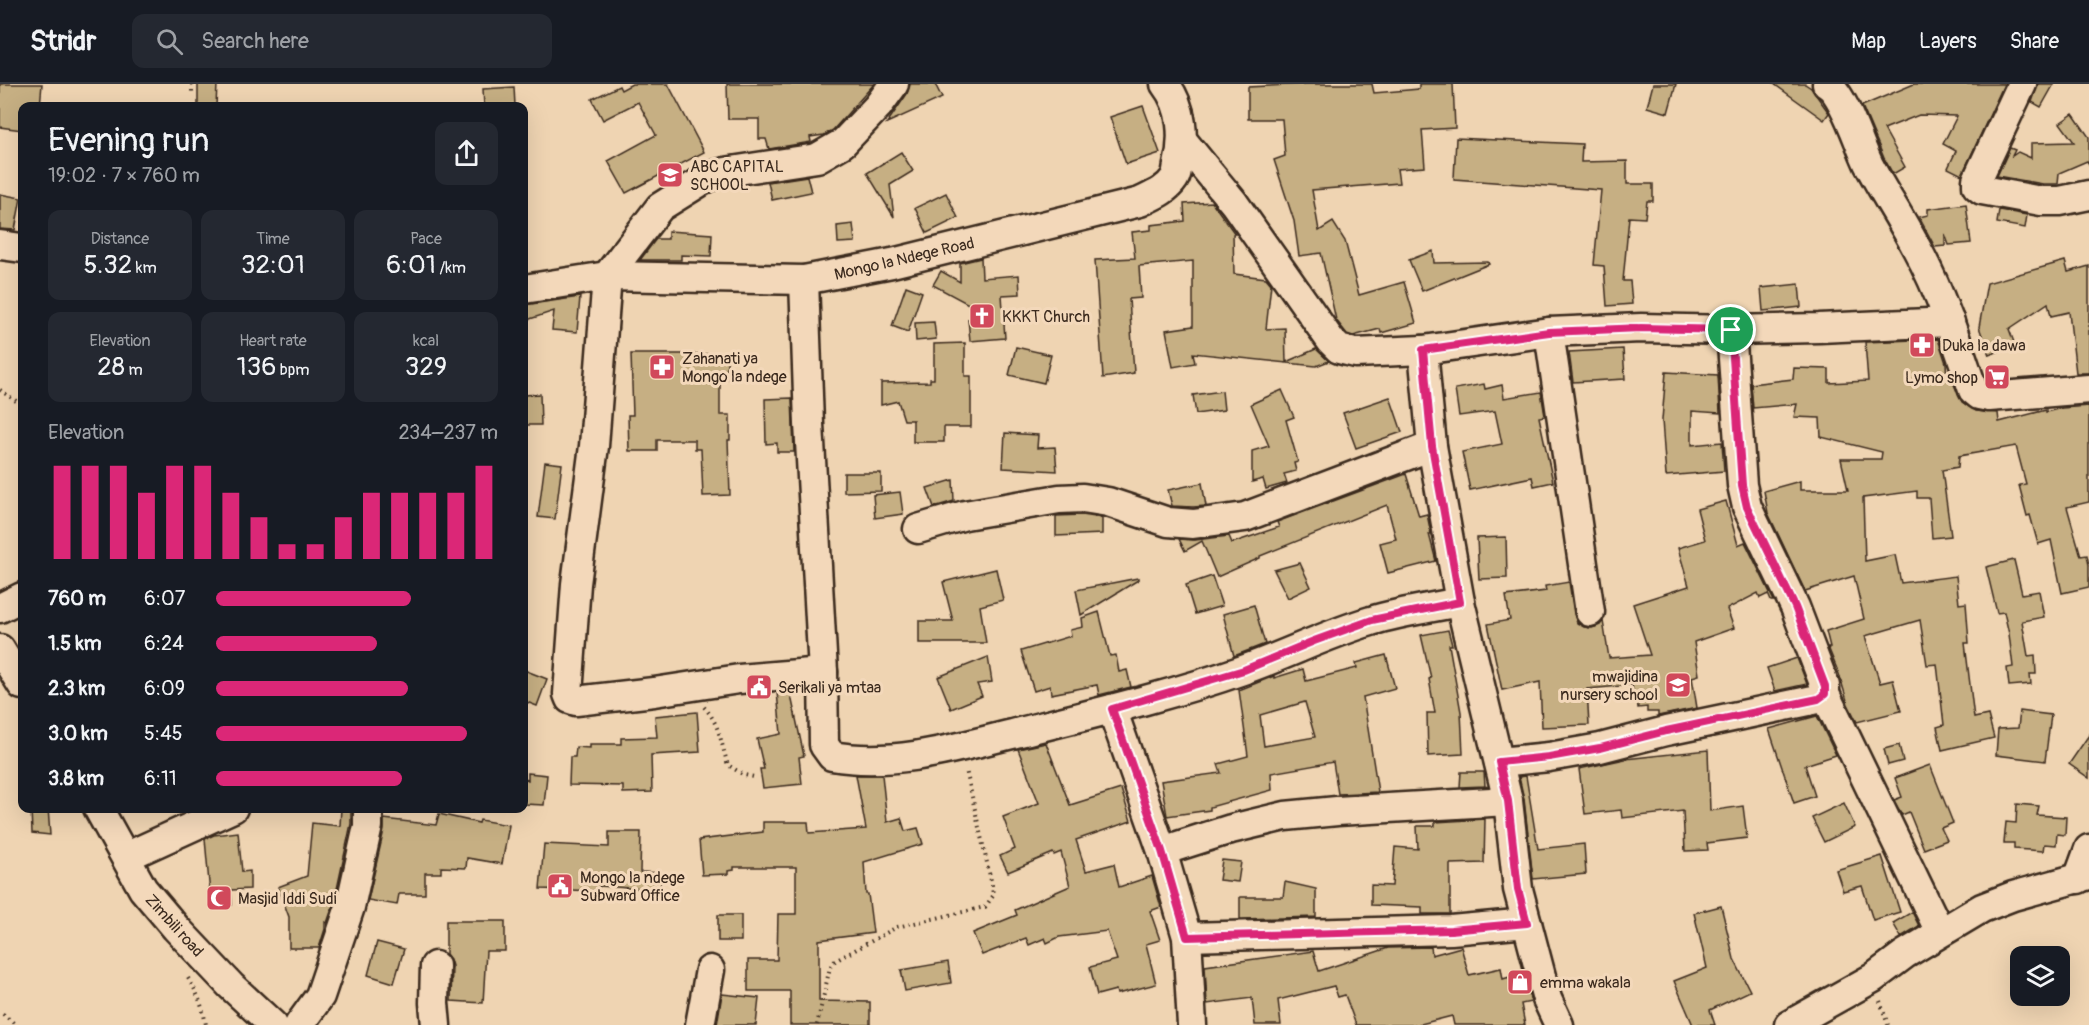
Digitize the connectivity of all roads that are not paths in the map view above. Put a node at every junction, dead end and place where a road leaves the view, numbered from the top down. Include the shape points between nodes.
1 (894, 84) edge
2 (1165, 84) edge
3 (1829, 84) edge
4 (2022, 84) edge
5 (1183, 141) junction
6 (2089, 195) edge
7 (0, 245) edge
8 (18, 247) edge
9 (607, 276) junction
10 (804, 280) junction
11 (528, 288) edge
12 (1950, 322) junction
13 (1731, 330) junction
14 (1549, 332) junction
15 (1423, 350) junction
16 (2089, 389) edge
17 (1432, 446) junction
18 (918, 529) dead end
19 (18, 599) edge
20 (1460, 602) junction
21 (0, 608) edge
22 (1590, 612) dead end
23 (0, 649) edge
24 (823, 672) junction
25 (18, 678) edge
26 (1825, 694) junction
27 (1112, 709) junction
28 (1499, 762) junction
29 (1508, 801) junction
30 (101, 813) edge
31 (222, 813) edge
32 (368, 813) edge
33 (2089, 849) edge
34 (1162, 851) junction
35 (126, 855) junction
36 (2083, 878) edge
37 (1527, 923) junction
38 (1940, 932) junction
39 (1187, 937) junction
40 (435, 966) dead end
41 (710, 970) dead end
42 (273, 1025) edge
43 (299, 1025) edge
44 (436, 1025) edge
45 (700, 1025) edge
46 (1192, 1025) edge
47 (1559, 1025) edge
48 (1789, 1025) edge

1 - 9 street via 843,143 818,158 708,177 660,207
2 - 5 street, Mongo la Ndege Road via 1182,126
3 - 12 street via 1918,250
4 - 6 street via 1977,186 2041,201
5 - 10 street, Mongo la Ndege Road via 1175,177 1163,191 1140,202 892,263
5 - 15 street via 1234,203 1339,349 1355,353
7 - 8 street
9 - 10 street, Mongo la Ndege Road
9 - 11 street, Mongo la Ndege Road
9 - 24 street via 594,446 576,584 570,699
10 - 24 street
12 - 13 street
12 - 16 street via 1973,390 1979,395
13 - 14 street
13 - 26 street via 1747,507 1795,607
14 - 15 street
14 - 22 street
15 - 17 street
17 - 18 street via 1245,517 1193,524 1168,522 1083,498 965,516
17 - 20 street
19 - 21 street
20 - 27 street via 1372,620 1244,670
20 - 28 street
23 - 25 street
24 - 27 street via 824,745 832,756 852,760 889,760 961,748
26 - 28 street via 1818,699 1600,748
26 - 38 street
27 - 34 street
28 - 29 street
29 - 34 street via 1286,816
29 - 37 street via 1518,889
30 - 35 street, Zimbili road
31 - 35 street
32 - 43 street via 351,907 320,996
33 - 36 street
34 - 39 street
35 - 42 street, Zimbili road via 143,889 176,928
36 - 38 street via 2013,896
37 - 39 street via 1451,930
37 - 47 street via 1547,999
38 - 48 street via 1873,978
39 - 46 street
40 - 44 street
41 - 45 street

